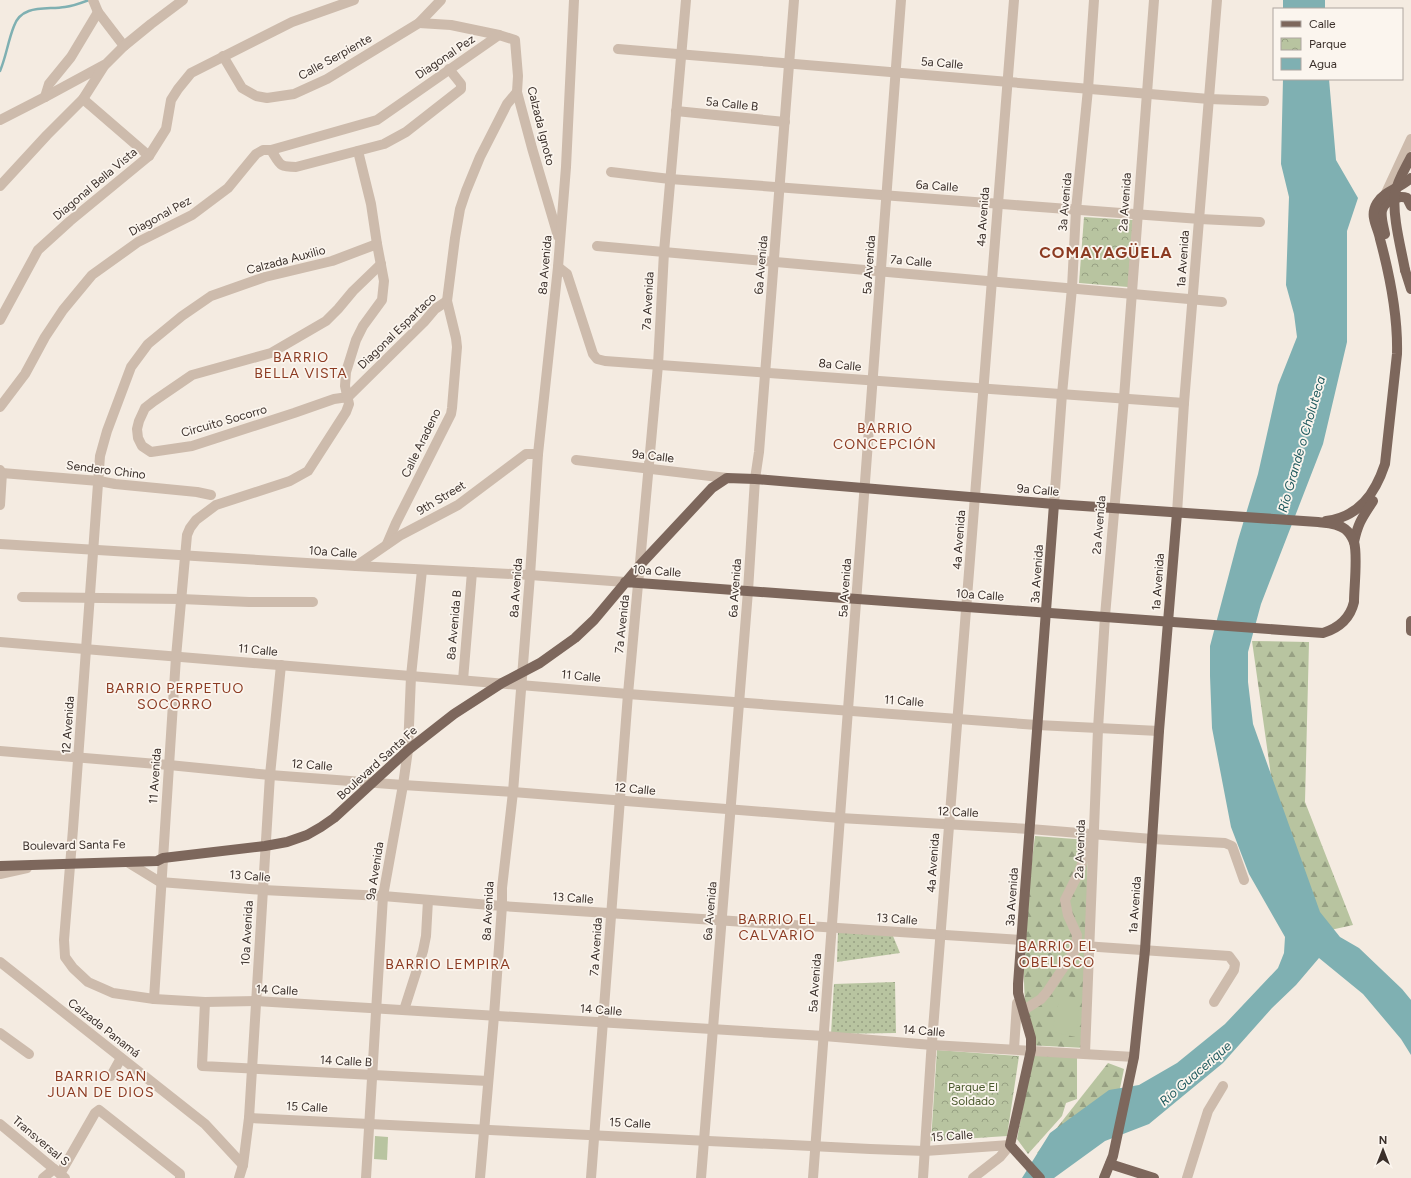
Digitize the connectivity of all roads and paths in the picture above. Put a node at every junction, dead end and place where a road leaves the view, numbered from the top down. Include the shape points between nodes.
1 (93, 0) edge
2 (183, 0) edge
3 (354, 0) edge
4 (441, 0) edge
5 (574, 0) edge
6 (686, 0) edge
7 (794, 0) edge
8 (901, 0) edge
9 (1014, 0) edge
10 (1094, 0) edge
11 (1154, 0) edge
12 (1217, 0) edge
13 (98, 12) junction
14 (419, 23) junction
15 (499, 35) junction
16 (124, 46) junction
17 (618, 49) dead end
18 (682, 54) junction
19 (223, 56) junction
20 (790, 63) junction
21 (106, 64) junction
22 (449, 69) junction
23 (896, 72) junction
24 (1007, 82) junction
25 (1088, 89) junction
26 (517, 92) junction
27 (1146, 94) junction
28 (45, 97) junction
29 (83, 99) junction
30 (1209, 99) junction
31 (1264, 101) dead end
32 (676, 111) junction
33 (0, 120) edge
34 (785, 122) junction
35 (1411, 139) edge
36 (271, 150) junction
37 (358, 151) junction
38 (149, 156) junction
39 (1411, 157) edge
40 (611, 172) dead end
41 (1411, 178) edge
42 (670, 179) junction
43 (0, 186) edge
44 (780, 187) junction
45 (1385, 195) junction
46 (888, 196) junction
47 (997, 204) junction
48 (1411, 206) edge
49 (1076, 210) junction
50 (1137, 214) junction
51 (1200, 219) junction
52 (1260, 222) dead end
53 (560, 242) junction
54 (377, 244) junction
55 (597, 246) dead end
56 (664, 252) junction
57 (774, 262) junction
58 (381, 264) junction
59 (558, 266) junction
60 (882, 272) junction
61 (992, 282) junction
62 (1072, 288) junction
63 (1411, 290) edge
64 (1132, 294) junction
65 (1193, 299) junction
66 (447, 301) junction
67 (1222, 302) dead end
68 (0, 320) edge
69 (658, 365) junction
70 (765, 372) junction
71 (874, 381) junction
72 (983, 388) junction
73 (1062, 394) junction
74 (348, 397) junction
75 (1124, 398) junction
76 (1184, 402) junction
77 (0, 407) edge
78 (538, 454) junction
79 (576, 460) dead end
80 (648, 468) junction
81 (1, 472) edge
82 (727, 478) junction
83 (756, 479) junction
84 (99, 481) junction
85 (865, 488) junction
86 (210, 495) dead end
87 (975, 498) junction
88 (1054, 504) junction
89 (0, 505) edge
90 (1114, 508) junction
91 (1176, 513) junction
92 (1314, 521) junction
93 (1354, 542) junction
94 (0, 544) edge
95 (387, 544) junction
96 (94, 550) junction
97 (185, 555) junction
98 (641, 564) junction
99 (356, 566) junction
100 (422, 570) junction
101 (472, 572) junction
102 (530, 575) junction
103 (625, 582) junction
104 (639, 583) junction
105 (748, 591) junction
106 (22, 597) dead end
107 (91, 598) junction
108 (181, 599) junction
109 (857, 599) junction
110 (312, 602) dead end
111 (966, 607) junction
112 (1047, 613) junction
113 (1105, 616) junction
114 (1168, 621) junction
115 (1411, 621) edge
116 (1411, 631) edge
117 (0, 642) edge
118 (86, 650) junction
119 (176, 656) junction
120 (281, 665) junction
121 (522, 673) junction
122 (412, 676) junction
123 (463, 680) junction
124 (502, 683) junction
125 (521, 684) junction
126 (628, 694) junction
127 (739, 701) junction
128 (849, 710) junction
129 (958, 719) junction
130 (1037, 725) junction
131 (1098, 728) junction
132 (1159, 731) junction
133 (408, 750) junction
134 (0, 751) edge
135 (78, 758) junction
136 (169, 765) junction
137 (270, 775) junction
138 (374, 783) junction
139 (404, 786) junction
140 (513, 792) junction
141 (620, 801) junction
142 (731, 810) junction
143 (840, 818) junction
144 (949, 825) junction
145 (1030, 829) junction
146 (1092, 834) junction
147 (1152, 839) junction
148 (265, 846) junction
149 (163, 858) junction
150 (0, 859) edge
151 (29, 859) junction
152 (71, 861) junction
153 (129, 863) junction
154 (46, 865) junction
155 (0, 866) edge
156 (15, 866) junction
157 (0, 872) edge
158 (1244, 880) dead end
159 (160, 882) junction
160 (263, 890) junction
161 (383, 896) junction
162 (428, 900) junction
163 (502, 906) junction
164 (611, 914) junction
165 (722, 921) junction
166 (832, 928) junction
167 (941, 935) junction
168 (1022, 940) junction
169 (1076, 946) junction
170 (1089, 946) junction
171 (1145, 950) junction
172 (0, 962) edge
173 (74, 968) joint
174 (154, 999) junction
175 (256, 1001) junction
176 (206, 1002) junction
177 (1214, 1002) dead end
178 (376, 1008) junction
179 (404, 1010) junction
180 (1020, 1010) junction
181 (494, 1016) junction
182 (603, 1023) junction
183 (713, 1029) junction
184 (0, 1033) edge
185 (824, 1036) junction
186 (932, 1045) junction
187 (1014, 1049) junction
188 (1031, 1050) junction
189 (1085, 1053) junction
190 (29, 1054) dead end
191 (121, 1058) junction
192 (1134, 1061) junction
193 (252, 1069) junction
194 (372, 1075) junction
195 (111, 1076) dead end
196 (488, 1081) junction
197 (1223, 1086) dead end
198 (250, 1118) junction
199 (369, 1123) junction
200 (0, 1124) edge
201 (484, 1129) junction
202 (594, 1134) junction
203 (704, 1141) junction
204 (1010, 1145) junction
205 (816, 1146) junction
206 (925, 1151) junction
207 (1112, 1160) junction
208 (243, 1165) junction
209 (59, 1174) edge
210 (180, 1177) dead end
211 (1106, 1177) edge
212 (43, 1178) edge
213 (239, 1178) edge
214 (366, 1178) edge
215 (480, 1178) edge
216 (590, 1178) edge
217 (701, 1178) edge
218 (813, 1178) edge
219 (923, 1178) edge
220 (973, 1178) edge
221 (1040, 1178) edge
222 (1154, 1178) edge
223 (1187, 1178) edge

1 - 13 street
2 - 16 street
3 - 19 street, Diagonal Bella Vista via 292,22
4 - 14 street, Calle Serpiente
5 - 53 street, 8a Avenida
6 - 18 street, 7a Avenida
7 - 20 street, 6a Avenida
8 - 23 street, 5a Avenida
9 - 24 street, 4a Avenida
10 - 25 street, 3a Avenida
11 - 27 street, 2a Avenida
12 - 30 street, 1a Avenida
13 - 16 street
13 - 28 street via 72,57 49,84
14 - 15 street, Calzada Ignoto via 451,25
14 - 19 street, Calle Serpiente via 326,79 294,94 267,98 256,96 242,88
15 - 22 street, Diagonal Pez
15 - 26 street, Calzada Ignoto via 515,40
16 - 21 street
17 - 18 street, 5a Calle
18 - 20 street, 5a Calle
18 - 32 street, 7a Avenida
19 - 38 street, Diagonal Bella Vista via 191,74 178,89 171,100 166,129
20 - 23 street, 5a Calle
20 - 34 street, 6a Avenida
21 - 28 street
21 - 29 street
22 - 36 street, Diagonal Pez via 377,120
22 - 37 street via 462,89 406,132 384,144
23 - 24 street, 5a Calle
23 - 46 street, 5a Avenida
24 - 25 street, 5a Calle
24 - 47 street, 4a Avenida
25 - 27 street, 5a Calle
25 - 49 street, 3a Avenida
26 - 53 street, Calzada Ignoto
26 - 66 street, Diagonal Espartaco via 507,104 466,191 457,226
27 - 30 street, 5a Calle
27 - 50 street, 2a Avenida
28 - 33 street
29 - 38 street
29 - 43 street
30 - 31 street, 5a Calle
30 - 51 street, 1a Avenida
32 - 34 street, 5a Calle B
32 - 42 street, 7a Avenida
34 - 44 street, 6a Avenida
35 - 45 street
36 - 37 street via 284,167 296,167
36 - 77 street, Diagonal Pez via 263,150 256,154 228,188 192,215 138,242 92,275 63,310 45,336 25,374
37 - 54 street via 371,204
38 - 68 street, Diagonal Bella Vista via 39,248
39 - 63 main road, bridge via 1396,189 1395,200 1395,214
40 - 42 street, 6a Calle
41 - 45 main road
42 - 44 street, 6a Calle
42 - 56 street, 7a Avenida
44 - 46 street, 6a Calle
44 - 57 street, 6a Avenida
45 - 92 main road via 1375,206 1374,217 1390,280 1398,338 1385,464 1368,499 1359,508 1335,520
46 - 47 street, 6a Calle
46 - 60 street, 5a Avenida
47 - 49 street, 6a Calle
47 - 61 street, 4a Avenida
48 - 93 main road, 10a Calle via 1407,198 1401,197 1389,200 1382,209 1382,221 1402,323 1402,355 1390,466 1385,481 1358,526
49 - 50 street, 6a Calle
49 - 62 street, 3a Avenida
50 - 51 street, 6a Calle
50 - 64 street, 2a Avenida
51 - 52 street, 6a Calle
51 - 65 street, 1a Avenida
53 - 59 street, 8a Avenida
54 - 58 street
54 - 84 street, Calzada Auxilio via 332,261 265,277 212,296 148,344 131,367 109,424 100,456
55 - 56 street, 7a Calle
56 - 57 street, 7a Calle
56 - 69 street, 7a Avenida
57 - 60 street, 7a Calle
57 - 70 street, 6a Avenida
58 - 74 street via 384,281 382,300 363,326 352,350 345,379
58 - 74 street, Circuito Socorro via 326,321 271,352 192,375 154,401 145,408 139,421 138,438 142,446 151,452 192,446 334,399
59 - 69 street, 8a Calle via 567,274 593,354 597,359
59 - 78 street, 8a Avenida
60 - 61 street, 7a Calle
60 - 71 street, 5a Avenida
61 - 62 street, 7a Calle
61 - 72 street, 4a Avenida
62 - 64 street, 7a Calle
62 - 73 street, 3a Avenida
64 - 65 street, 7a Calle
64 - 75 street, 2a Avenida
65 - 67 street, 7a Calle
65 - 76 street, 1a Avenida
66 - 74 street, Diagonal Espartaco
66 - 95 street, Calle Aradeno via 457,347 452,411
69 - 70 street, 8a Calle
69 - 80 street, 7a Avenida
70 - 71 street, 8a Calle
70 - 83 street, 6a Avenida
71 - 72 street, 8a Calle
71 - 85 street, 5a Avenida
72 - 73 street, 8a Calle
72 - 87 street, 4a Avenida
73 - 75 street, 8a Calle
73 - 88 street, 3a Avenida
74 - 97 street via 346,412 308,471 290,481 216,505 202,514 187,535
75 - 76 street, 8a Calle
75 - 90 street, 2a Avenida
76 - 91 street, 1a Avenida
78 - 95 street, 9th Street via 526,454 458,504
78 - 102 street, 8a Avenida
79 - 80 street, 9a Calle
80 - 82 street, 9a Calle
80 - 98 street, 7a Avenida
81 - 84 street, Sendero Chino
81 - 89 street
82 - 83 main road
82 - 98 main road, Boulevard Santa Fe via 712,488
83 - 85 main road, 9a Calle
83 - 105 street, 6a Avenida
84 - 86 street, Sendero Chino
84 - 96 street, 12 Avenida
85 - 87 main road, 9a Calle
85 - 109 street, 5a Avenida
87 - 88 main road, 9a Calle
87 - 111 street, 4a Avenida
88 - 90 main road, 9a Calle
88 - 112 main road, 3a Avenida
90 - 91 main road, 9a Calle
90 - 113 street, 2a Avenida
91 - 92 main road, 9a Calle
91 - 114 main road, 1a Avenida
92 - 93 main road via 1341,527
93 - 114 main road, 10a Calle via 1353,608 1348,617 1332,630 1311,633
94 - 96 street, 10a Calle
95 - 99 street, 9th Street
96 - 97 street, 10a Calle
96 - 107 street, 12 Avenida
97 - 99 street, 10a Calle
97 - 108 street, 11 Avenida
98 - 103 main road, Boulevard Santa Fe
98 - 104 street, 7a Avenida
99 - 100 street, 10a Calle
100 - 101 street, 10a Calle
100 - 122 street, 9a Avenida
101 - 102 street, 10a Calle
101 - 123 street, 8a Avenida B
102 - 103 street, 10a Calle
102 - 121 street, 8a Avenida
103 - 104 main road, 10a Calle
103 - 121 main road, Boulevard Santa Fe via 594,620 575,638
104 - 105 main road, 10a Calle
104 - 126 street, 7a Avenida
105 - 109 main road, 10a Calle
105 - 127 street, 6a Avenida
106 - 107 street
107 - 108 street
107 - 118 street, 12 Avenida
108 - 110 street
108 - 119 street, 11 Avenida
109 - 111 main road, 10a Calle
109 - 128 street, 5a Avenida
111 - 112 main road, 10a Calle
111 - 129 street, 4a Avenida
112 - 113 main road, 10a Calle
112 - 130 main road, 3a Avenida
113 - 114 main road, 10a Calle
113 - 131 street, 2a Avenida
114 - 132 main road, 1a Avenida
115 - 116 main road
117 - 118 street, 11 Calle
118 - 119 street, 11 Calle
118 - 135 street, 12 Avenida
119 - 120 street, 11 Calle
119 - 136 street, 11 Avenida
120 - 122 street, 11 Calle
120 - 137 street, 10a Avenida
121 - 124 main road, Boulevard Santa Fe
121 - 125 street, 8a Avenida
122 - 123 street, 11 Calle
122 - 133 street, 9a Avenida
123 - 124 street, 11 Calle
124 - 125 street, 11 Calle
124 - 133 main road, Boulevard Santa Fe via 454,714
125 - 126 street, 11 Calle
125 - 140 street, 8a Avenida
126 - 127 street, 11 Calle
126 - 141 street, 7a Avenida
127 - 128 street, 11 Calle
127 - 142 street, 6a Avenida
128 - 129 street, 11 Calle
128 - 143 street, 5a Avenida
129 - 130 street, 11 Calle
129 - 144 street, 4a Avenida
130 - 131 street, 11 Calle
130 - 145 main road, 3a Avenida
131 - 132 street, 11 Calle
131 - 146 street, 2a Avenida
132 - 147 main road, 1a Avenida
133 - 138 main road, Boulevard Santa Fe
133 - 139 street, 9a Avenida
134 - 135 street, 12 Calle
135 - 136 street, 12 Calle
135 - 152 street, 12 Avenida
136 - 137 street, 12 Calle
136 - 149 street, 11 Avenida
137 - 138 street, 12 Calle
137 - 148 street, 10a Avenida
138 - 139 street, 12 Calle
138 - 148 main road, Boulevard Santa Fe via 322,827 294,840
139 - 140 street, 12 Calle
139 - 161 street, 9a Avenida
140 - 141 street, 12 Calle
140 - 163 street, 8a Avenida
141 - 142 street, 12 Calle
141 - 164 street, 7a Avenida
142 - 143 street, 12 Calle
142 - 165 street, 6a Avenida
143 - 144 street, 12 Calle
143 - 166 street, 5a Avenida
144 - 145 street, 12 Calle
144 - 167 street, 4a Avenida
145 - 146 street, 12 Calle
145 - 168 main road, 3a Avenida
146 - 147 street, 12 Calle
146 - 169 street via 1080,870 1065,900 1068,915 1077,935
146 - 170 street, 2a Avenida
147 - 158 street, 12 Calle via 1225,843 1232,846
147 - 171 main road, 1a Avenida
148 - 149 main road, Boulevard Santa Fe
148 - 160 street, 10a Avenida
149 - 152 main road, Boulevard Santa Fe via 156,856
149 - 153 main road, Boulevard Santa Fe
149 - 159 street, 11 Avenida
150 - 151 main road, Boulevard Santa Fe
151 - 152 main road, Boulevard Santa Fe
151 - 156 street
152 - 153 main road, Boulevard Santa Fe
152 - 154 main road, Boulevard Santa Fe
152 - 173 street, 12 Avenida via 64,946 65,957
153 - 159 street, 13 Calle
154 - 156 main road, Boulevard Santa Fe
154 - 157 street
155 - 156 main road, Boulevard Santa Fe
156 - 157 street
159 - 160 street, 13 Calle
159 - 174 street, 11 Avenida
160 - 161 street, 13 Calle
160 - 175 street, 10a Avenida
161 - 162 street, 13 Calle
161 - 178 street, 9a Avenida
162 - 163 street, 13 Calle
162 - 179 street via 423,950
163 - 164 street, 13 Calle
163 - 181 street, 8a Avenida
164 - 165 street, 13 Calle
164 - 182 street, 7a Avenida
165 - 166 street, 13 Calle
165 - 183 street, 6a Avenida
166 - 167 street, 13 Calle
166 - 185 street, 5a Avenida
167 - 168 street, 13 Calle
167 - 186 street, 4a Avenida
168 - 180 main road, 3a Avenida via 1018,994
169 - 170 street
169 - 180 street via 1074,953 1041,999
170 - 171 street
170 - 189 street, 2a Avenida
171 - 177 street via 1229,956 1235,964 1234,970
171 - 192 main road, 1a Avenida
172 - 191 street, Calzada Panamá
173 - 174 street, 14 Calle via 88,982 113,993
174 - 176 street, 14 Calle
175 - 176 street, 14 Calle
175 - 178 street, 14 Calle
175 - 193 street, 10a Avenida
176 - 193 street, 14 Calle B via 202,1066
178 - 179 street, 14 Calle
178 - 194 street, 9a Avenida
179 - 181 street, 14 Calle
180 - 187 street
180 - 188 main road, 3a Avenida via 1031,1038
181 - 182 street, 14 Calle
181 - 196 street, 8a Avenida
182 - 183 street, 14 Calle
182 - 202 street, 7a Avenida
183 - 185 street, 14 Calle
183 - 203 street, 6a Avenida
184 - 190 street
185 - 186 street, 14 Calle
185 - 205 street, 5a Avenida
186 - 187 street, 14 Calle
186 - 206 street, 4a Avenida
187 - 188 street, 14 Calle
188 - 189 street, 14 Calle
188 - 204 main road, 3a Avenida
189 - 192 street, 14 Calle
191 - 195 street
191 - 208 street, Calzada Panamá via 205,1124
192 - 207 main road, 1a Avenida
193 - 194 street, 14 Calle B
193 - 198 street, 10a Avenida
194 - 196 street, 14 Calle B
194 - 199 street, 9a Avenida
196 - 201 street, 8a Avenida
197 - 223 street via 1208,1111
198 - 199 street, 15 Calle
198 - 208 street, 10a Avenida
199 - 201 street, 15 Calle
199 - 214 street, 9a Avenida
200 - 209 street, Transversal S
201 - 202 street, 15 Calle
201 - 215 street, 8a Avenida
202 - 203 street, 15 Calle
202 - 216 street, 7a Avenida
203 - 205 street, 15 Calle
203 - 217 street, 6a Avenida
204 - 206 street, 15 Calle
204 - 220 street via 1000,1157
204 - 221 main road
205 - 206 street, 15 Calle
205 - 218 street, 5a Avenida
206 - 219 street, 4a Avenida
207 - 211 main road, 1a Avenida
207 - 222 main road
208 - 213 street, 10a Avenida
209 - 210 street via 95,1113 100,1111 180,1174
209 - 212 street

